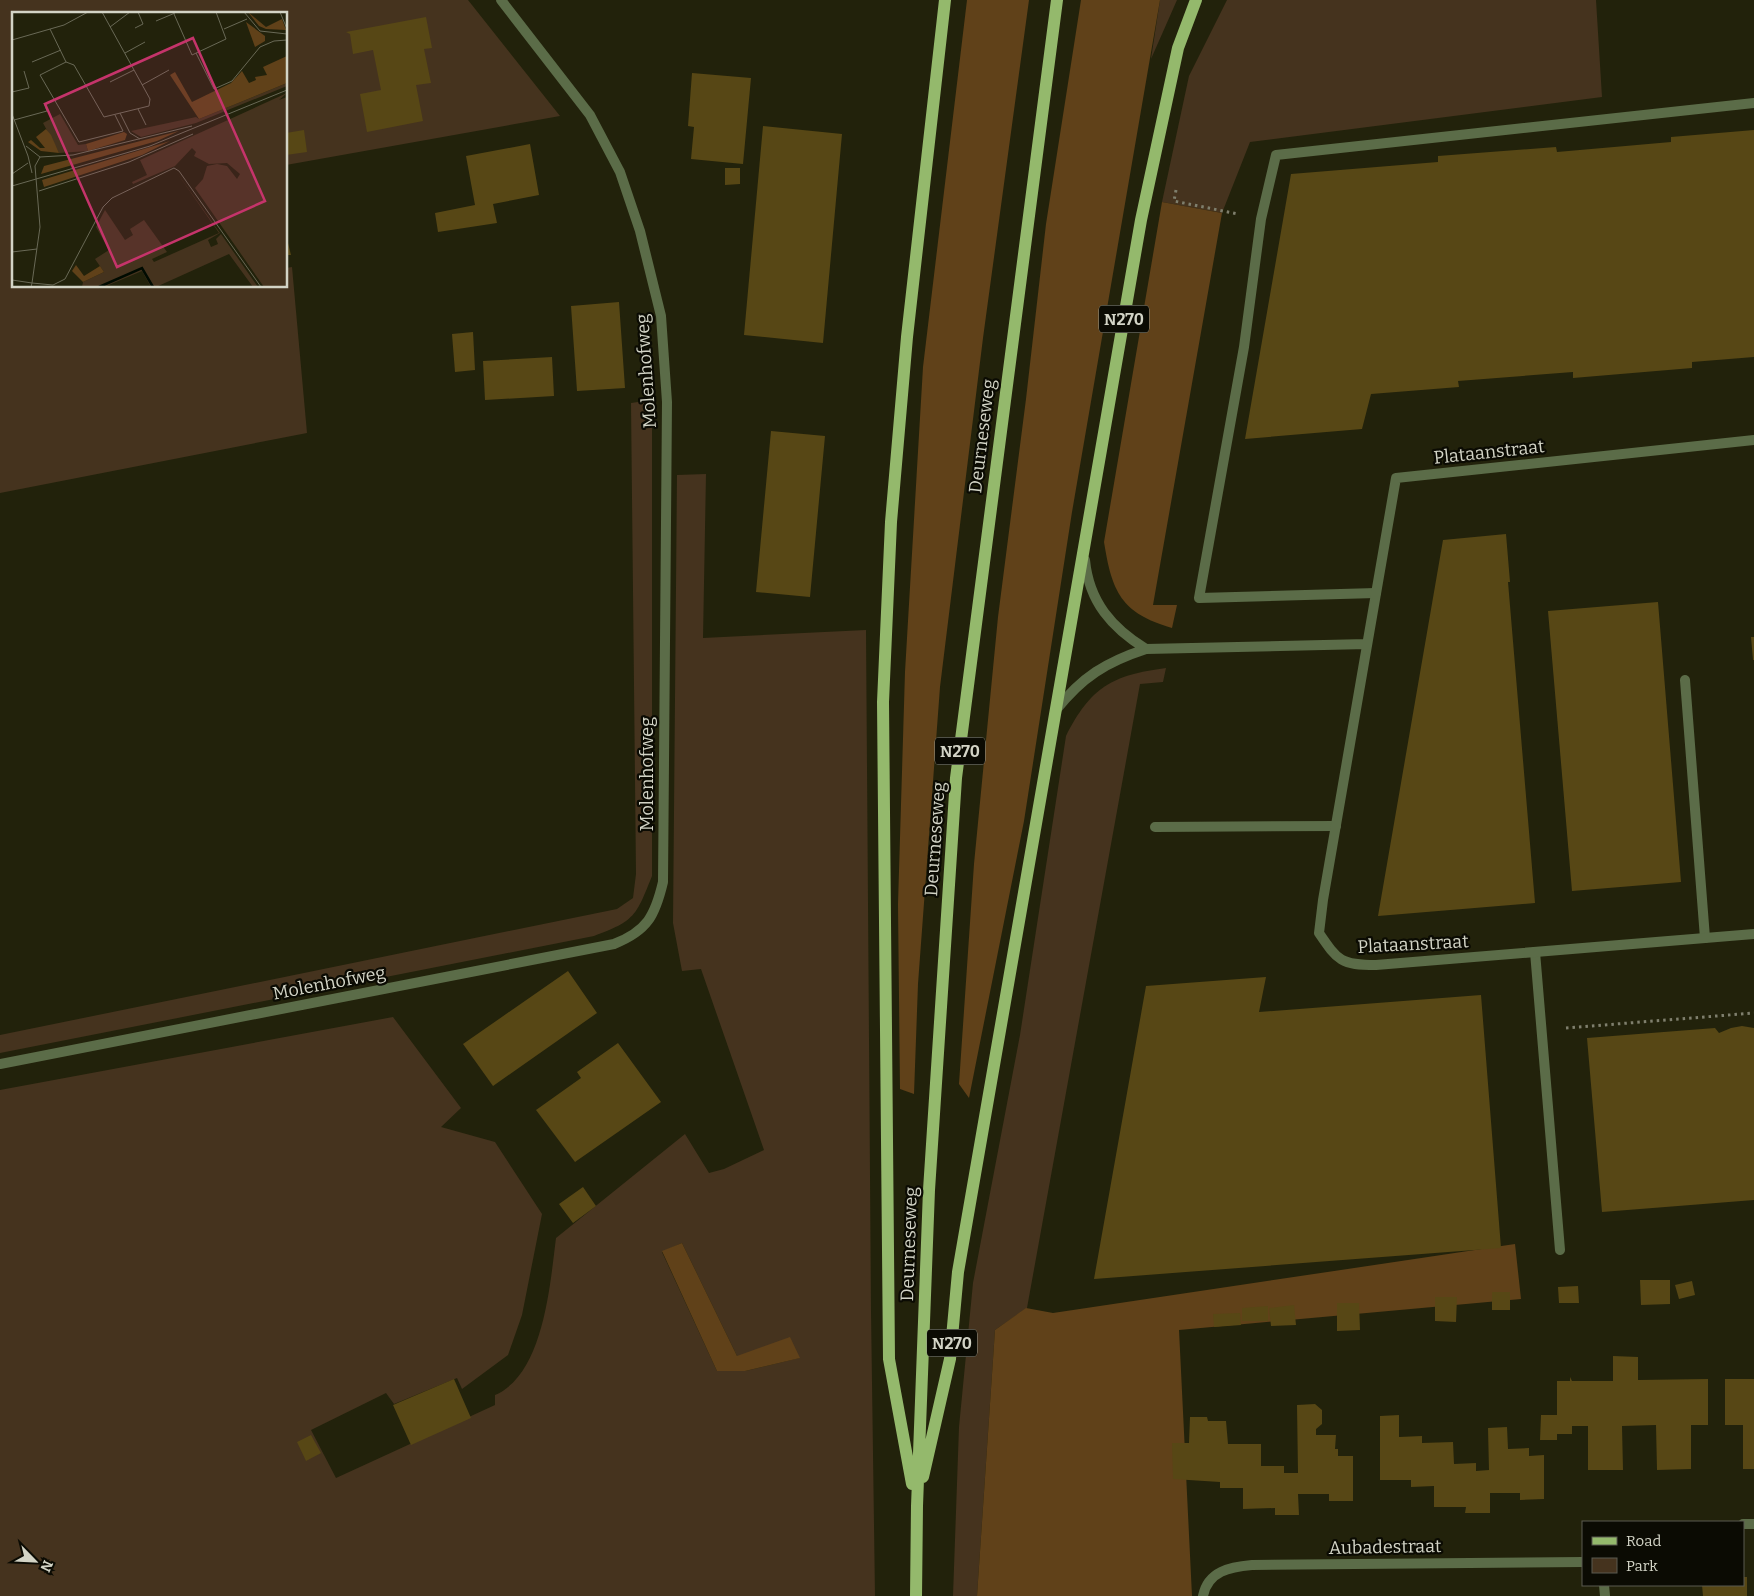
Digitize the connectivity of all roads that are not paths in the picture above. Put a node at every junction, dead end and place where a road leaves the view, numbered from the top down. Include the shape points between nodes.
1 (501, 0) edge
2 (945, 0) edge
3 (1057, 0) edge
4 (1196, 0) edge
5 (1754, 103) edge
6 (1754, 440) edge
7 (1084, 552) junction
8 (1376, 593) junction
9 (1367, 644) junction
10 (1146, 650) junction
11 (1685, 680) dead end
12 (1054, 713) junction
13 (1336, 826) junction
14 (1155, 827) dead end
15 (1754, 934) edge
16 (1704, 938) junction
17 (1535, 952) junction
18 (0, 1064) edge
19 (1560, 1250) dead end
20 (917, 1506) junction
21 (1582, 1562) edge
22 (916, 1596) edge
23 (1203, 1596) edge

1 - 18 street, Molenhofweg via 590,116 620,172 640,231 661,316 667,412 663,882 658,906 646,926 614,944
2 - 20 main road, N270 via 906,347 891,522 883,702 889,1358
3 - 20 main road, Deurneseweg / N270 via 956,778 929,1190
4 - 7 main road, N270 via 1178,48 1141,220
5 - 8 street via 1276,155 1261,219 1244,347 1199,598
6 - 8 street, Plataanstraat via 1396,478
7 - 10 street via 1091,592 1101,610 1113,626
7 - 12 main road, N270
8 - 9 street, Plataanstraat
9 - 10 street
9 - 13 street, Plataanstraat
10 - 12 street via 1119,658 1094,672 1071,691
11 - 16 street
12 - 20 main road, N270 via 958,1272 950,1359
13 - 14 street
13 - 17 street, Plataanstraat via 1319,933 1335,957 1354,965 1376,965
15 - 16 street, Plataanstraat
16 - 17 street, Plataanstraat
17 - 19 street
20 - 22 main road, Deurneseweg / N270
21 - 23 street, Aubadestraat via 1252,1565 1226,1568 1205,1586

